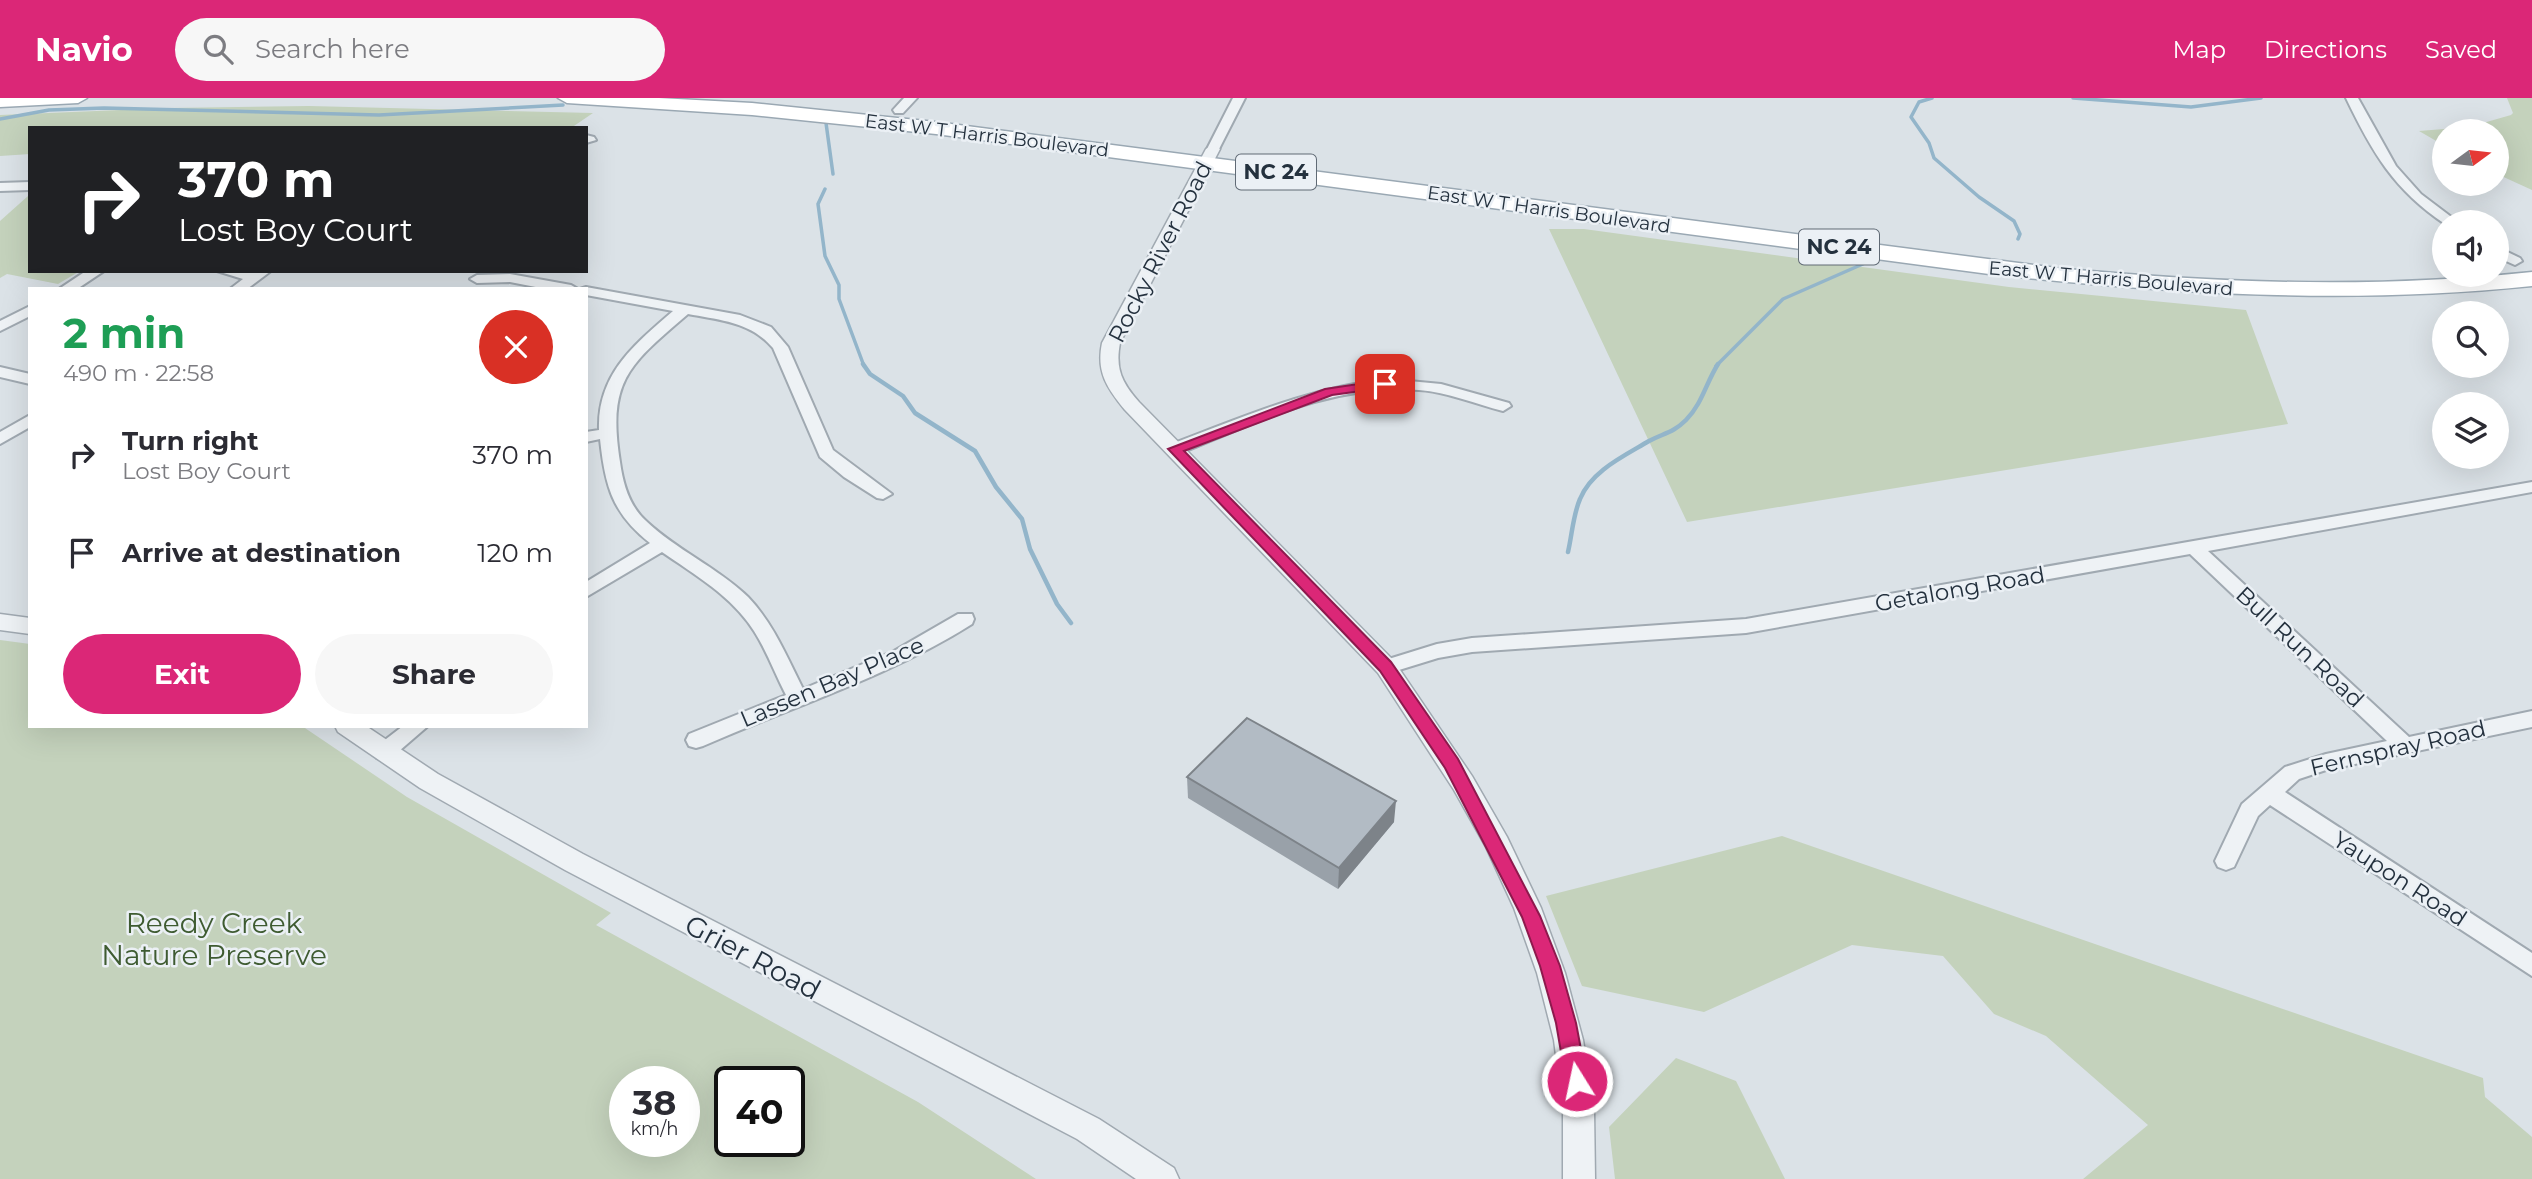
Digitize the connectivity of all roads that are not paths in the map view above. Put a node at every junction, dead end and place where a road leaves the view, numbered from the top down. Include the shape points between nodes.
1 (78, 98) edge
2 (567, 98) edge
3 (768, 98) edge
4 (1239, 98) edge
5 (2352, 98) edge
6 (0, 102) edge
7 (905, 104) edge
8 (1209, 156) junction
9 (28, 186) edge
10 (0, 187) edge
11 (2434, 210) edge
12 (1733, 233) junction
13 (2007, 253) junction
14 (2432, 270) edge
15 (94, 273) edge
16 (259, 274) edge
17 (477, 279) dead end
18 (2532, 279) edge
19 (2432, 281) edge
20 (69, 287) edge
21 (240, 287) edge
22 (560, 287) edge
23 (588, 291) edge
24 (2312, 292) junction
25 (685, 309) junction
26 (28, 311) edge
27 (0, 327) edge
28 (0, 372) edge
29 (28, 379) edge
30 (1503, 406) dead end
31 (28, 421) edge
32 (608, 433) junction
33 (588, 437) edge
34 (0, 439) edge
35 (1175, 449) junction
36 (2532, 487) edge
37 (883, 494) dead end
38 (663, 543) junction
39 (2194, 548) junction
40 (588, 590) edge
41 (965, 619) dead end
42 (0, 622) edge
43 (28, 626) edge
44 (1386, 667) junction
45 (797, 698) junction
46 (2532, 719) edge
47 (351, 728) edge
48 (415, 728) edge
49 (696, 740) dead end
50 (2405, 746) junction
51 (384, 752) junction
52 (2268, 792) junction
53 (2226, 861) dead end
54 (2532, 966) edge
55 (1163, 1179) edge
56 (1578, 1179) edge

1 - 6 main road
2 - 8 main road, East W T Harris Boulevard / NC 24 via 857,119
3 - 7 main road, East W T Harris Boulevard / NC 24
4 - 8 street, Rocky River Road
5 - 11 street via 2377,150 2399,182
7 - 8 main road, East W T Harris Boulevard / NC 24
8 - 12 main road, East W T Harris Boulevard / NC 24
8 - 13 main road, East W T Harris Boulevard / NC 24
8 - 35 street, Rocky River Road via 1123,318 1107,359 1116,388
9 - 10 street
12 - 13 main road via 1737,228 1752,227 1976,254
12 - 24 main road, East W T Harris Boulevard / NC 24 via 2113,281
13 - 14 main road, East W T Harris Boulevard / NC 24 via 2134,267 2252,273
15 - 20 street
16 - 21 street
17 - 22 street via 510,278
18 - 24 main road, East W T Harris Boulevard / NC 24 via 2424,289
19 - 24 main road
23 - 25 street
25 - 32 street via 618,376 609,399
25 - 37 street via 740,319 766,330 780,347 826,453
26 - 27 street
28 - 29 street
30 - 35 street via 1458,391 1420,385 1357,386 1313,397
31 - 34 street
32 - 33 street
32 - 38 street via 615,486 623,507
35 - 44 street, Rocky River Road
36 - 39 street, Getalong Road
38 - 40 street
38 - 45 street via 752,613
39 - 44 street, Getalong Road via 1745,626 1472,645
39 - 50 street, Bull Run Road
41 - 45 street, Lassen Bay Place via 936,639
42 - 43 street
44 - 56 street, Rocky River Road via 1468,792 1531,916 1550,966 1577,1081
45 - 49 street, Lassen Bay Place
46 - 50 street, Fernspray Road
47 - 51 street, Grier Road
48 - 51 street
50 - 52 street, Fernspray Road via 2291,773
51 - 55 street, Grier Road via 574,862 1088,1129
52 - 53 street, Fernspray Road via 2250,810
52 - 54 street, Yaupon Road

